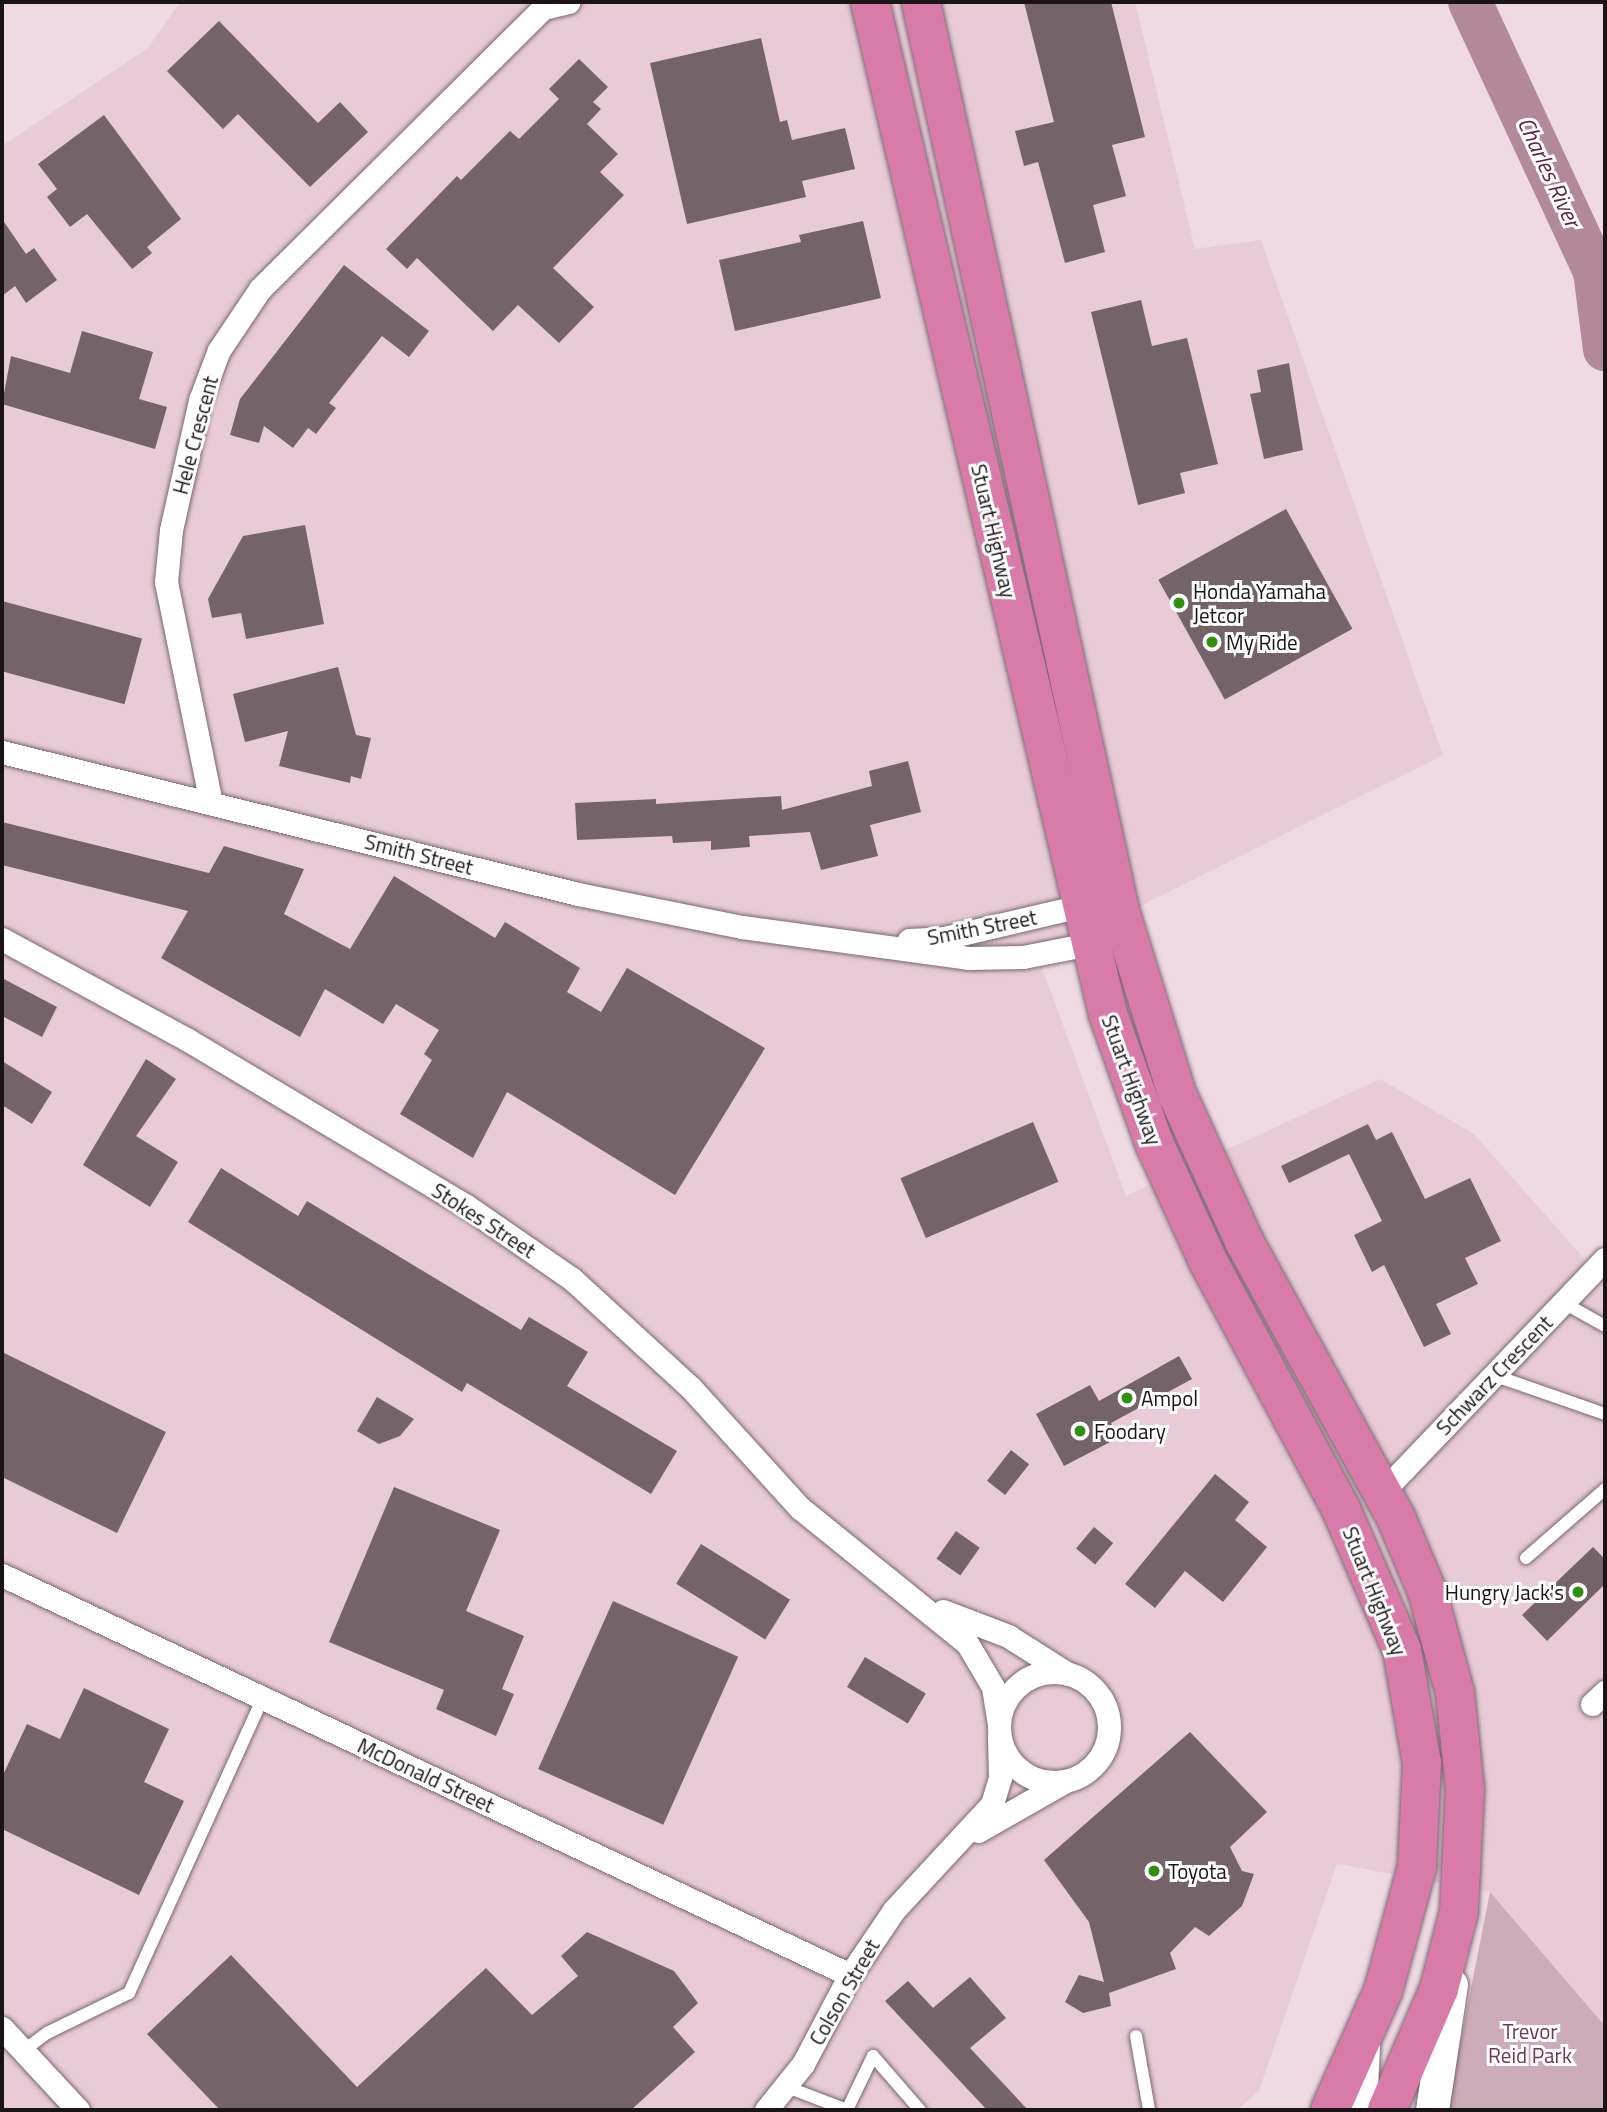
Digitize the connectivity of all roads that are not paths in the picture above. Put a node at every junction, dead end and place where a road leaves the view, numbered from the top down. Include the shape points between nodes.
1 (568, 2) edge
2 (870, 2) edge
3 (921, 2) edge
4 (2, 752) edge
5 (211, 803) junction
6 (1080, 906) junction
7 (1122, 914) junction
8 (840, 937) junction
9 (2, 939) edge
10 (1089, 944) junction
11 (1605, 1259) edge
12 (1564, 1303) junction
13 (1605, 1326) edge
14 (1493, 1375) junction
15 (1605, 1414) edge
16 (1605, 1489) edge
17 (1382, 1491) junction
18 (1342, 1509) junction
19 (1526, 1558) dead end
20 (2, 1575) edge
21 (900, 1587) junction
22 (1068, 1674) junction
23 (263, 1698) junction
24 (999, 1731) junction
25 (1074, 1778) junction
26 (955, 1846) junction
27 (1459, 1912) junction
28 (850, 1975) junction
29 (2, 2028) edge
30 (1136, 2036) dead end
31 (1364, 2040) junction
32 (23, 2051) junction
33 (787, 2087) junction
34 (78, 2110) edge
35 (766, 2110) edge
36 (847, 2110) edge
37 (920, 2110) edge
38 (1149, 2110) edge
39 (1330, 2110) edge
40 (1360, 2110) edge
41 (1387, 2110) edge
42 (1432, 2110) edge

1 - 5 street, Hele Crescent via 543,8 260,289 219,350 201,400 171,530 166,582
2 - 6 highway, Stuart Highway
3 - 7 highway, Stuart Highway
4 - 5 street, Smith Street
5 - 8 street, Smith Street via 662,913
6 - 7 highway
6 - 8 street, Smith Street via 944,938
6 - 10 highway, Stuart Highway
7 - 10 highway
7 - 17 highway, Stuart Highway via 1177,1094 1213,1177 1326,1397
8 - 10 street, Smith Street via 995,959
9 - 21 street, Stokes Street via 188,1040 523,1244 645,1342 800,1508
10 - 18 highway, Stuart Highway via 1154,1145 1208,1261
11 - 12 street, Schwarz Crescent
12 - 13 lane
12 - 14 street, Schwarz Crescent
14 - 15 lane
14 - 17 street, Schwarz Crescent
16 - 19 lane
17 - 18 highway
17 - 27 highway, Stuart Highway via 1427,1591 1455,1693 1465,1789
18 - 31 highway, Stuart Highway via 1402,1650 1422,1763 1421,1828 1410,1905
20 - 23 street, McDonald Street
21 - 22 street via 968,1623 1008,1636
21 - 24 street via 954,1630 979,1657 996,1698
22 - 24 street via 1042,1673 1016,1687 1006,1699
22 - 25 street via 1080,1678 1100,1696 1108,1722 1104,1748 1096,1762
23 - 28 street, McDonald Street
23 - 32 lane via 129,1993 47,2033
24 - 25 street via 1013,1763 1025,1774 1050,1782
24 - 26 street, Colson Street via 997,1791 983,1817
25 - 26 street, Colson Street via 1012,1809
26 - 28 street, Colson Street via 894,1910
27 - 41 highway, Stuart Highway via 1439,1989
27 - 42 main road
28 - 33 street, Colson Street
29 - 32 street
30 - 38 lane
31 - 39 highway, Stuart Highway
31 - 40 main road
32 - 34 street
33 - 35 street, Colson Street
33 - 36 lane
36 - 37 lane via 873,2056

